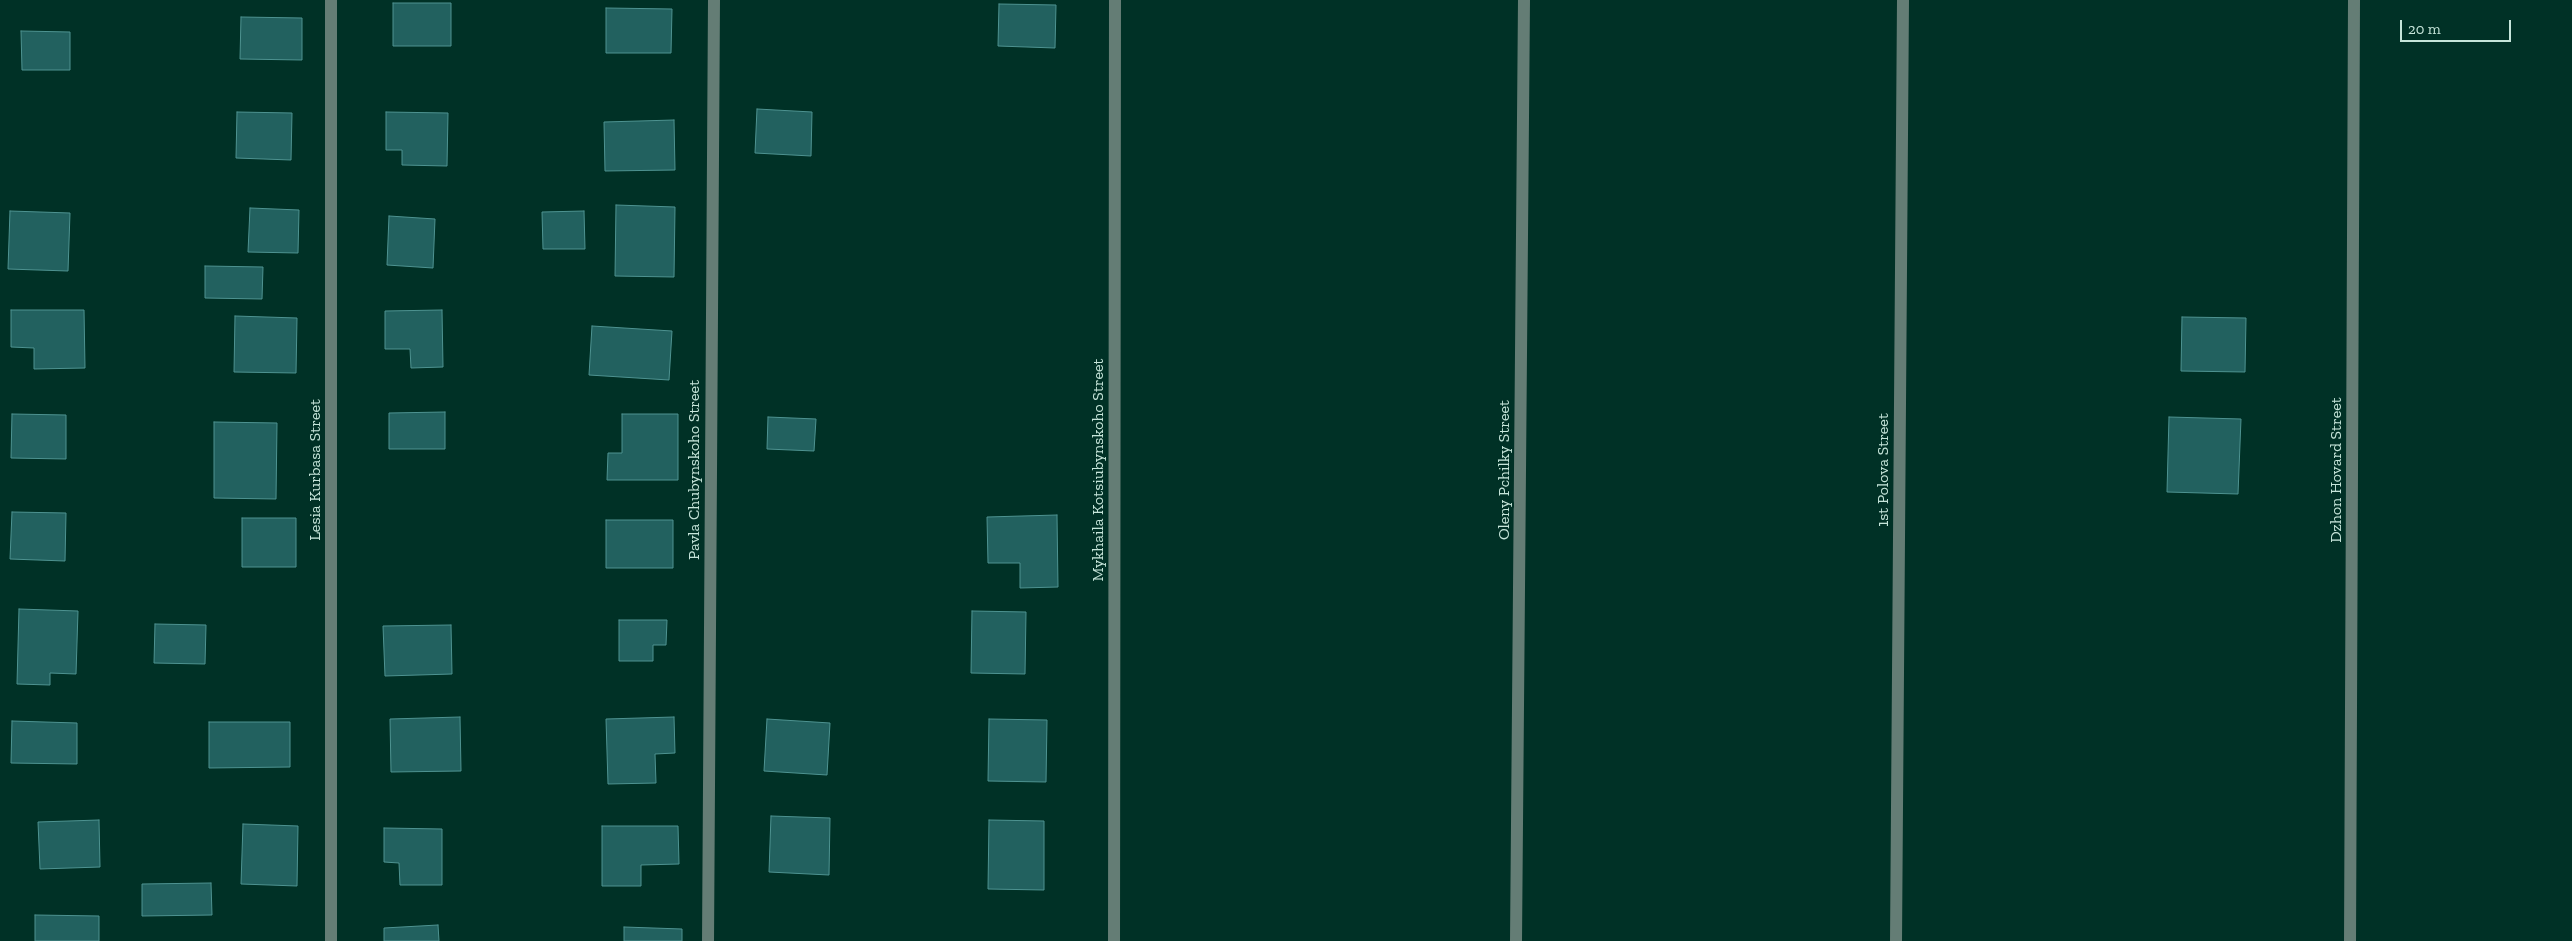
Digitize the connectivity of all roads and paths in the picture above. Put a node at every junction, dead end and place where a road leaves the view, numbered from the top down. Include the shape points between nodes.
1 (331, 0) edge
2 (714, 0) edge
3 (1115, 0) edge
4 (1524, 0) edge
5 (1903, 0) edge
6 (2354, 0) edge
7 (331, 941) edge
8 (708, 941) edge
9 (1114, 941) edge
10 (1516, 941) edge
11 (1896, 941) edge
12 (2350, 941) edge

1 - 7 street, Lesia Kurbasa Street
2 - 8 street, Pavla Chubynskoho Street
3 - 9 street, Mykhaila Kotsiubynskoho Street
4 - 10 street, Oleny Pchilky Street
5 - 11 street, 1st Polova Street
6 - 12 street, Dzhon Hovard Street

